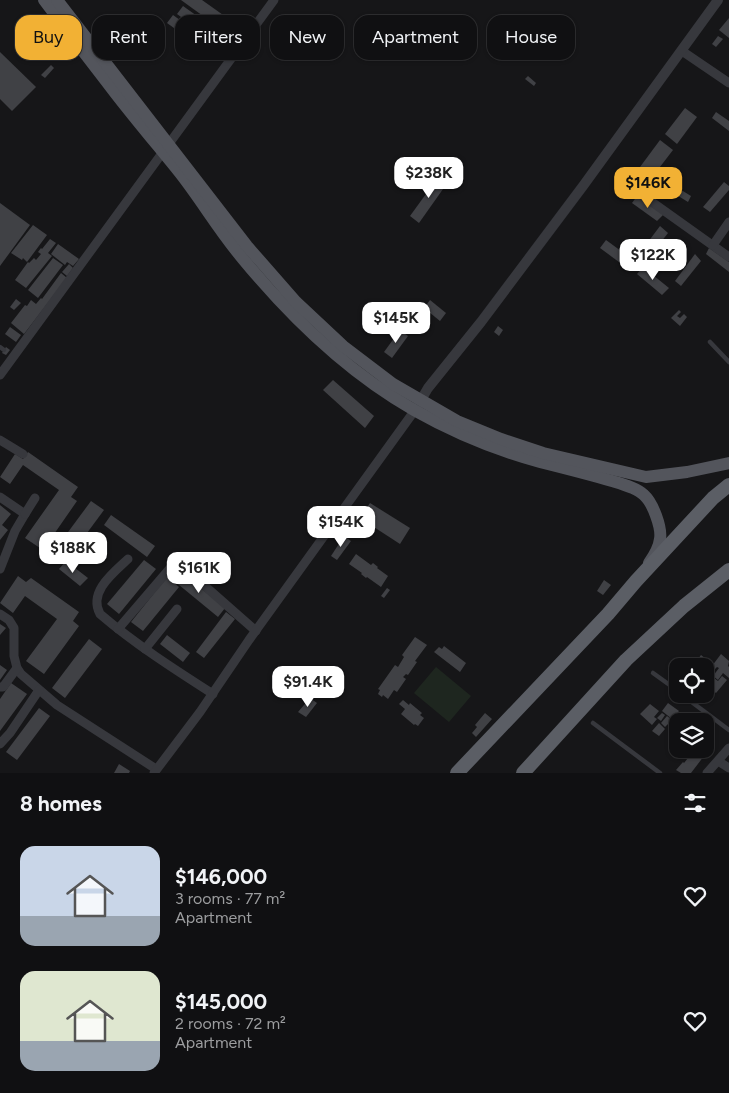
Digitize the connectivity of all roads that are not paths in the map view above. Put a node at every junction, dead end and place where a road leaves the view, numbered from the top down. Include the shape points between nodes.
1 (44, 0) edge
2 (57, 0) edge
3 (274, 0) edge
4 (718, 0) edge
5 (682, 51) junction
6 (729, 83) edge
7 (166, 148) junction
8 (628, 185) dead end
9 (729, 222) edge
10 (713, 245) junction
11 (729, 257) edge
12 (710, 342) dead end
13 (6, 352) edge
14 (729, 362) edge
15 (0, 375) edge
16 (418, 406) junction
17 (0, 440) edge
18 (22, 454) dead end
19 (729, 463) edge
20 (729, 485) edge
21 (0, 498) edge
22 (35, 498) dead end
23 (25, 514) junction
24 (128, 558) dead end
25 (0, 568) edge
26 (729, 570) edge
27 (729, 577) edge
28 (636, 581) junction
29 (684, 606) junction
30 (177, 609) dead end
31 (0, 614) edge
32 (118, 629) junction
33 (256, 631) junction
34 (145, 649) junction
35 (17, 668) junction
36 (653, 673) dead end
37 (669, 685) edge
38 (0, 687) edge
39 (39, 690) junction
40 (213, 694) junction
41 (693, 703) edge
42 (593, 723) dead end
43 (729, 730) edge
44 (0, 744) edge
45 (729, 748) edge
46 (718, 761) junction
47 (729, 768) edge
48 (155, 771) edge
49 (457, 773) edge
50 (523, 773) edge
51 (660, 773) edge
52 (707, 773) edge

1 - 7 main road via 107,82
2 - 7 main road
3 - 7 street
4 - 5 street
5 - 6 street
5 - 16 street via 499,298 428,388
7 - 13 street
7 - 16 main road via 180,174 241,257 288,308 362,375 386,393
8 - 10 street
9 - 10 street
10 - 11 street
12 - 14 lane
13 - 15 street
16 - 19 main road via 501,440 646,477
16 - 28 main road via 482,442 629,486 644,495 656,515 661,538 656,553
16 - 33 street
17 - 18 street
20 - 28 highway
21 - 23 street
22 - 23 street
23 - 25 street
24 - 32 street via 99,590 96,600 100,614
26 - 29 highway
27 - 29 main road
28 - 49 highway
29 - 50 highway via 626,660
30 - 34 street
31 - 35 street via 14,628
32 - 33 street via 172,566 180,565
32 - 34 street
33 - 40 street
34 - 40 street
35 - 38 street
35 - 39 street
36 - 37 lane
39 - 44 street
39 - 48 street
40 - 48 street
41 - 43 lane
42 - 51 lane
45 - 46 street
46 - 47 street
46 - 52 street

